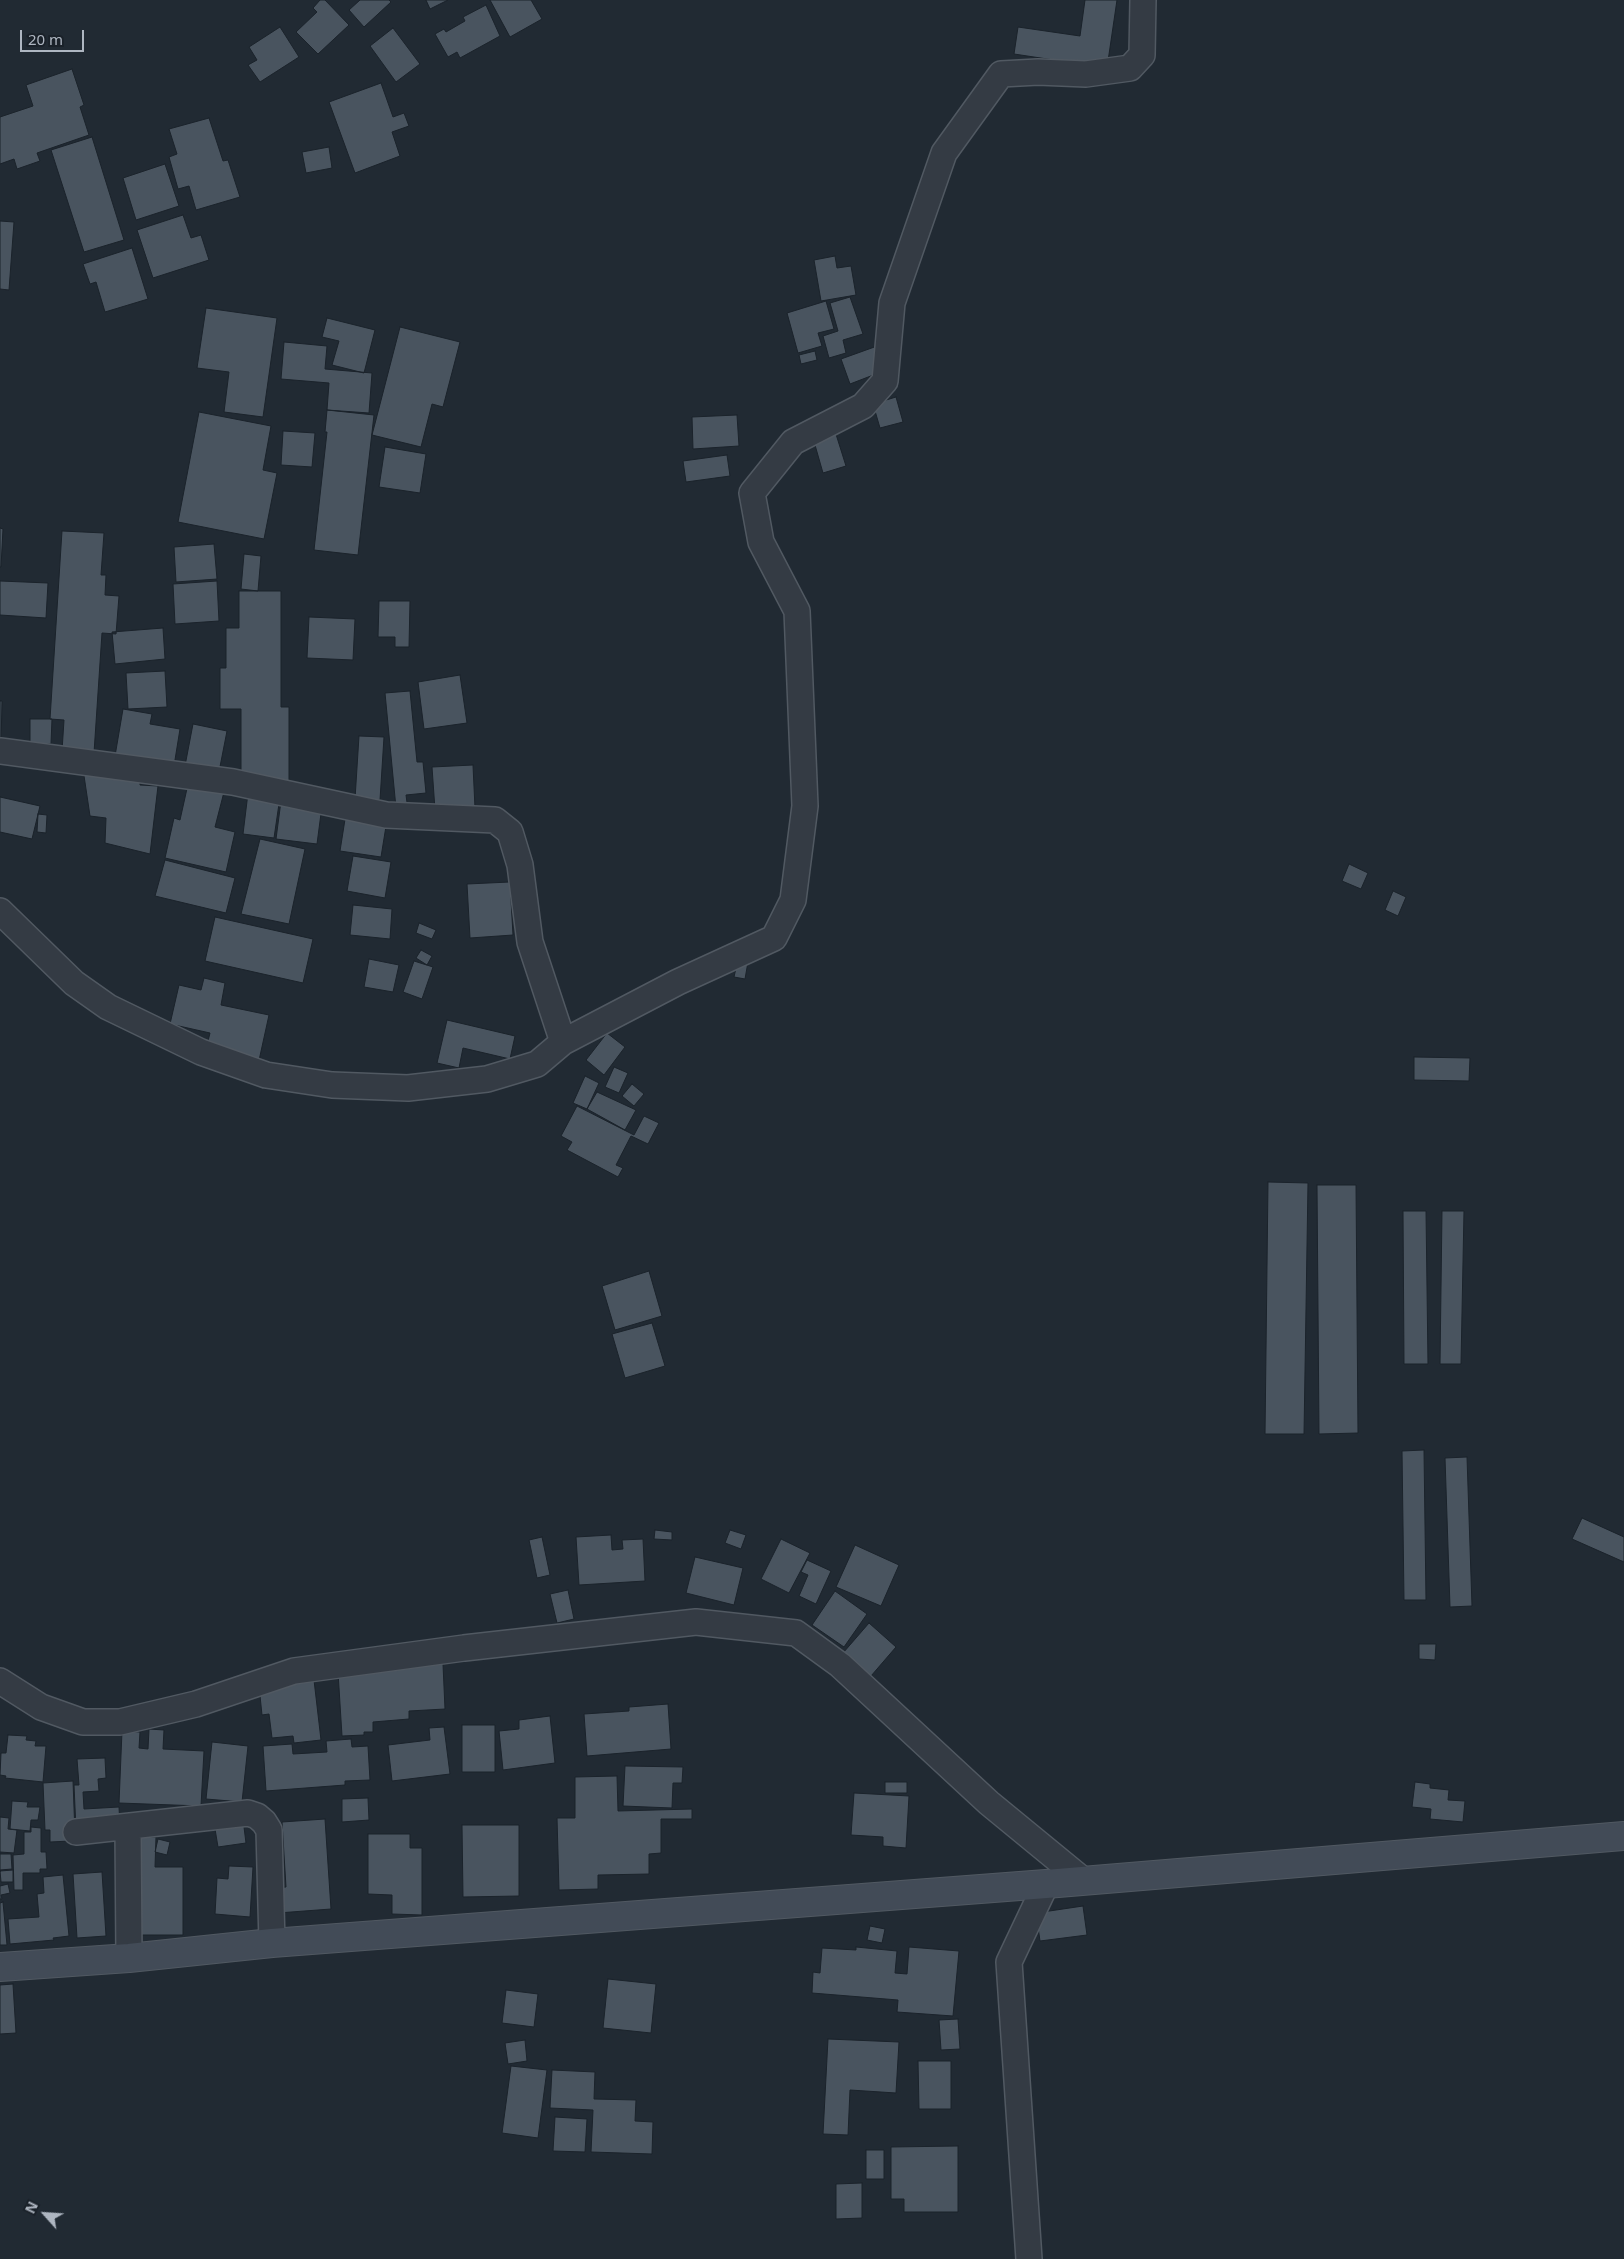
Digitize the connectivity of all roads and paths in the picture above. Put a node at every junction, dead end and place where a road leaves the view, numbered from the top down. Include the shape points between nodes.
1 (1143, 0) edge
2 (0, 751) edge
3 (0, 911) edge
4 (563, 1042) junction
5 (0, 1681) edge
6 (128, 1827) junction
7 (76, 1832) dead end
8 (1624, 1836) edge
9 (1084, 1881) junction
10 (1046, 1884) junction
11 (272, 1943) junction
12 (129, 1958) junction
13 (0, 1967) edge
14 (1029, 2259) edge

1 - 4 street via 1142,54 1130,68 1086,74 1001,74 944,153 892,304 885,381 863,406 793,442 752,492 761,542 797,611 805,806 793,900 774,938 678,982
2 - 4 street via 232,782 386,815 495,820 510,832 520,865 530,942
3 - 4 street via 74,983 108,1007 201,1052 266,1075 332,1085 408,1088 504,1074 537,1064
5 - 9 street via 41,1707 83,1722 120,1722 196,1704 294,1671 464,1648 696,1622 796,1633 840,1665 989,1803
6 - 7 street
6 - 11 street via 248,1813 264,1822 269,1830
6 - 12 street
8 - 9 main road
9 - 10 main road
10 - 11 main road
10 - 14 street via 1009,1962
11 - 12 main road
12 - 13 main road

